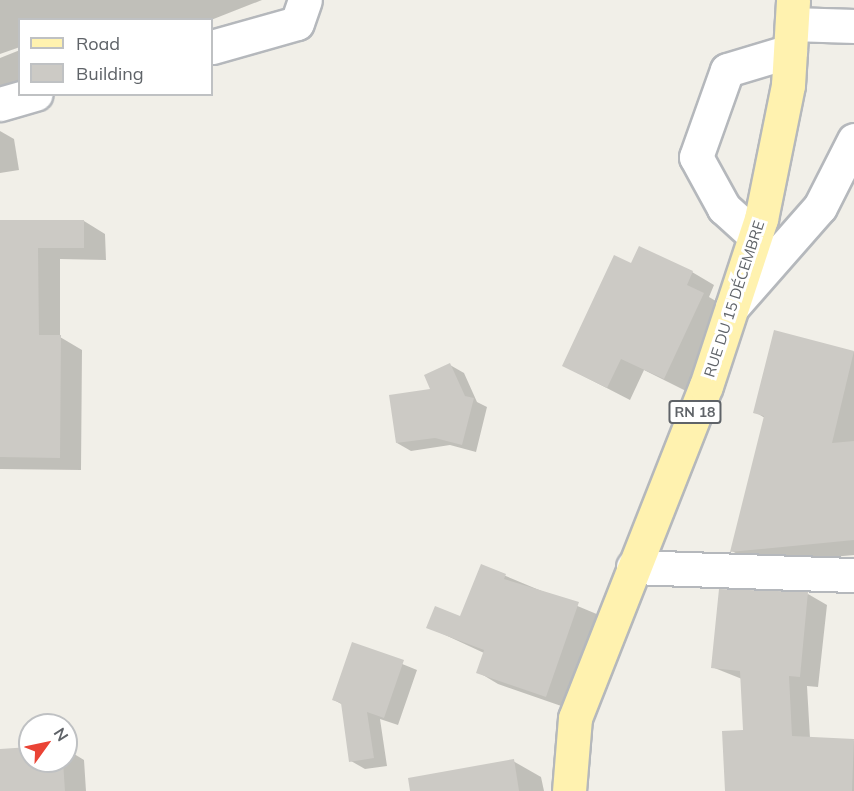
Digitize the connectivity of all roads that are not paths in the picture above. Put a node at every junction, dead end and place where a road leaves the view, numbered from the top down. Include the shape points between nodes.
1 (305, 0) edge
2 (825, 0) edge
3 (792, 25) edge
4 (854, 26) edge
5 (213, 47) edge
6 (29, 96) edge
7 (0, 104) edge
8 (854, 140) edge
9 (755, 236) junction
10 (732, 306) junction
11 (633, 567) junction
12 (854, 575) edge
13 (568, 791) edge

1 - 5 street via 297,23
2 - 3 street
3 - 4 street
3 - 9 main road, RUE DU 15 DÉCEMBRE / RN 18 via 788,85
3 - 9 street via 727,70 696,157 724,208
6 - 7 street
8 - 10 street via 820,207
9 - 10 main road, RUE DU 15 DÉCEMBRE / RN 18
10 - 11 main road, RUE DU 15 DÉCEMBRE / RN 18 via 706,386
11 - 12 street
11 - 13 main road, RUE DU 15 DÉCEMBRE / RN 18 via 575,718

